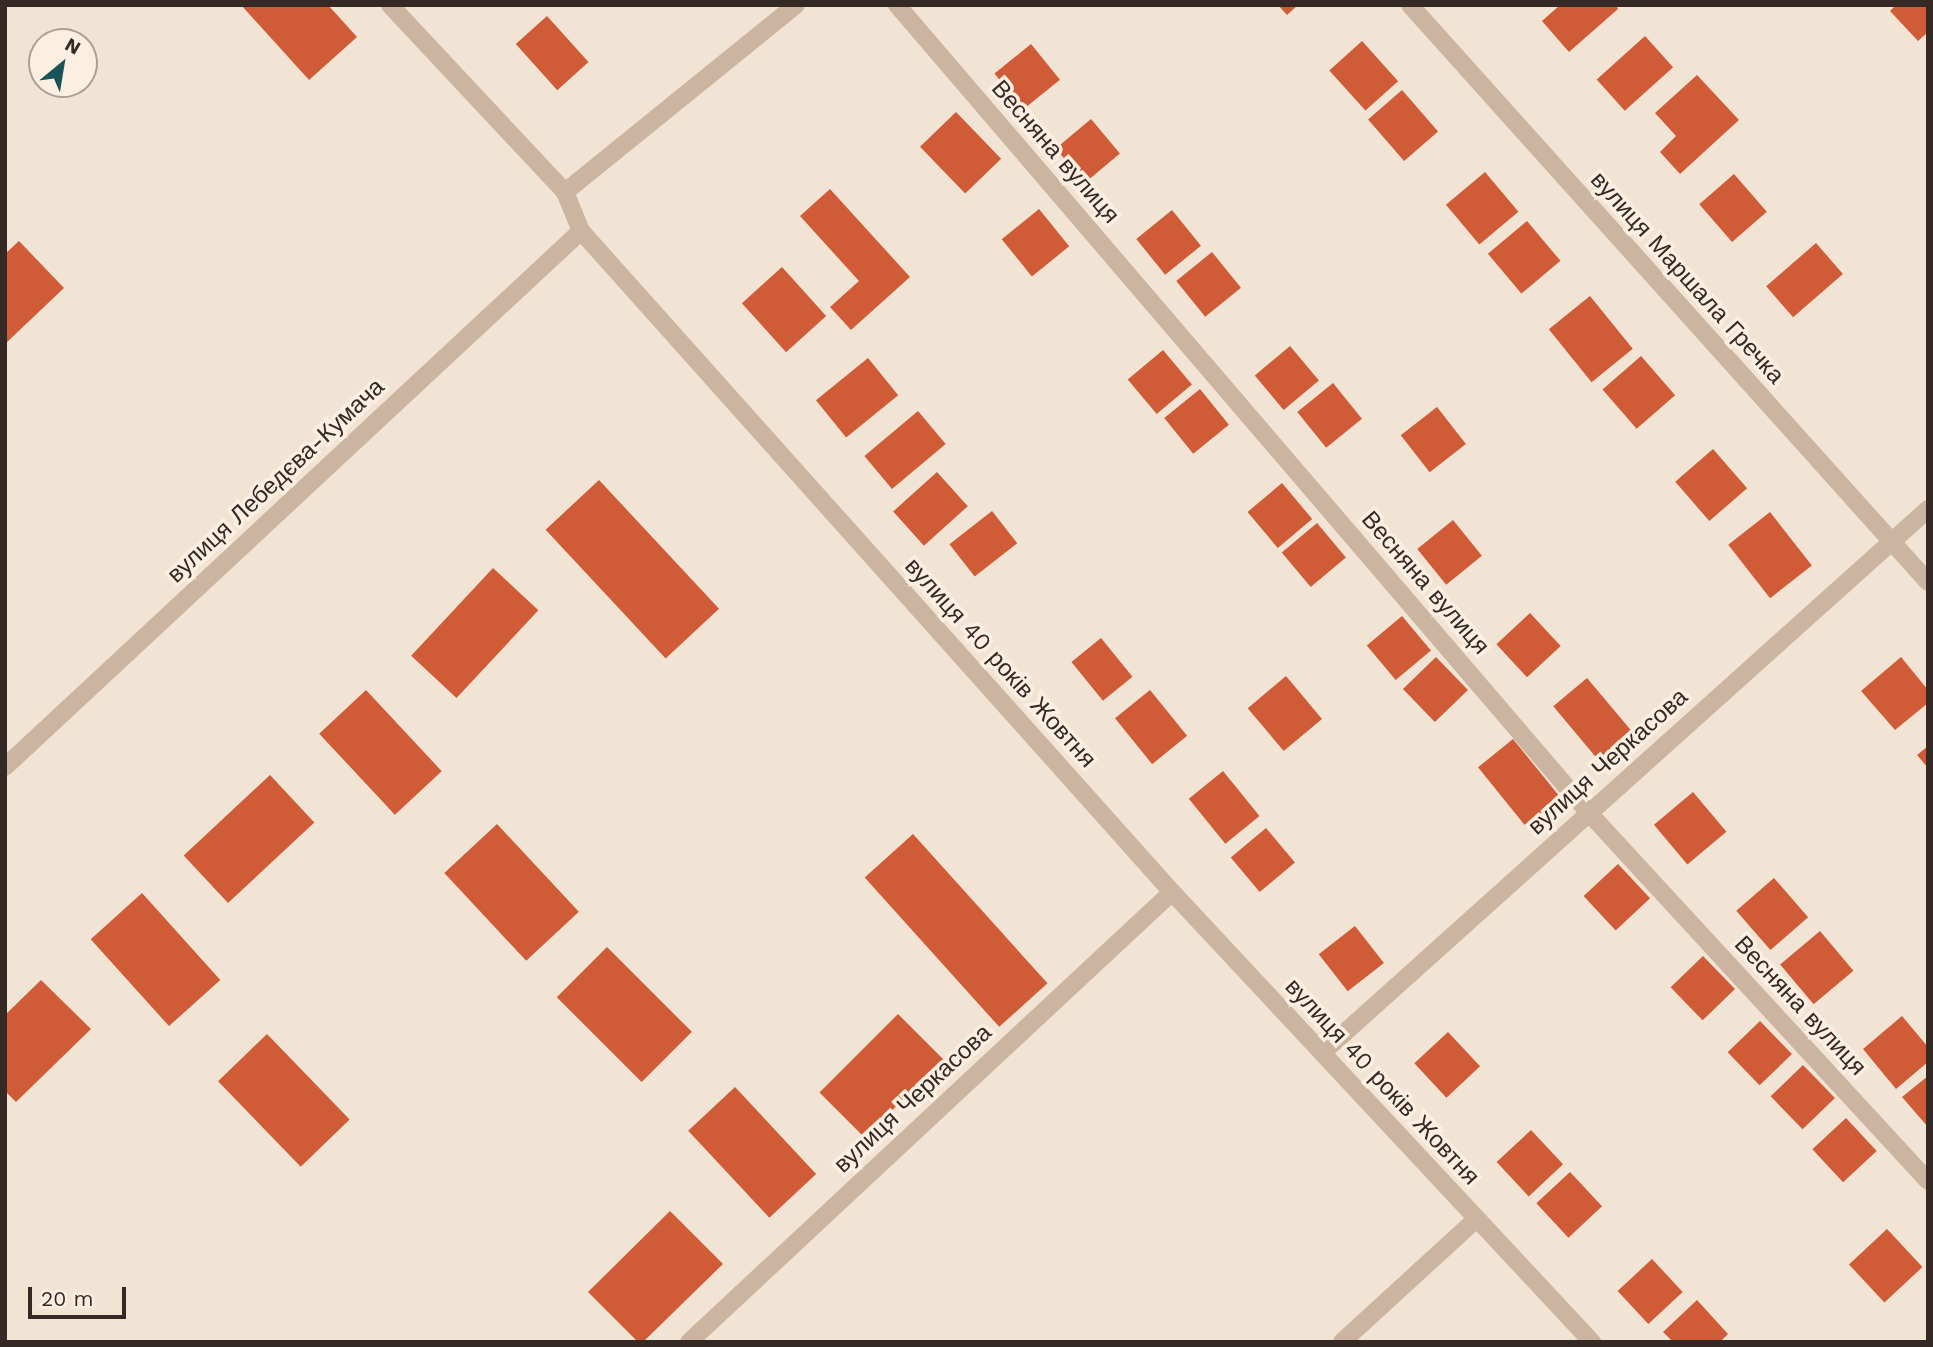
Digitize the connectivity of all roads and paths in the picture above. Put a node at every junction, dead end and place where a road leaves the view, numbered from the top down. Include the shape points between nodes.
1 (390, 5) edge
2 (796, 5) edge
3 (897, 5) edge
4 (1410, 5) edge
5 (565, 192) junction
6 (581, 232) junction
7 (1928, 509) edge
8 (1889, 541) junction
9 (1928, 582) edge
10 (5, 767) edge
11 (1590, 813) junction
12 (1171, 892) junction
13 (1322, 1053) junction
14 (1928, 1181) edge
15 (1476, 1219) junction
16 (689, 1342) edge
17 (1342, 1342) edge
18 (1592, 1342) edge

1 - 5 street, вулиця 40 років Жовтня
2 - 5 street
3 - 11 street, Весняна вулиця
4 - 8 street, вулиця Маршала Гречка
5 - 6 street, вулиця 40 років Жовтня
6 - 10 street, вулиця Лебедєва-Кумача
6 - 12 street, вулиця 40 років Жовтня
7 - 8 street, вулиця Черкасова
8 - 9 street, вулиця Маршала Гречка
8 - 11 street, вулиця Черкасова
11 - 13 street, вулиця Черкасова
11 - 14 street, Весняна вулиця
12 - 13 street, вулиця 40 років Жовтня
12 - 16 street, вулиця Черкасова
13 - 15 street, вулиця 40 років Жовтня
15 - 17 street
15 - 18 street, вулиця 40 років Жовтня

